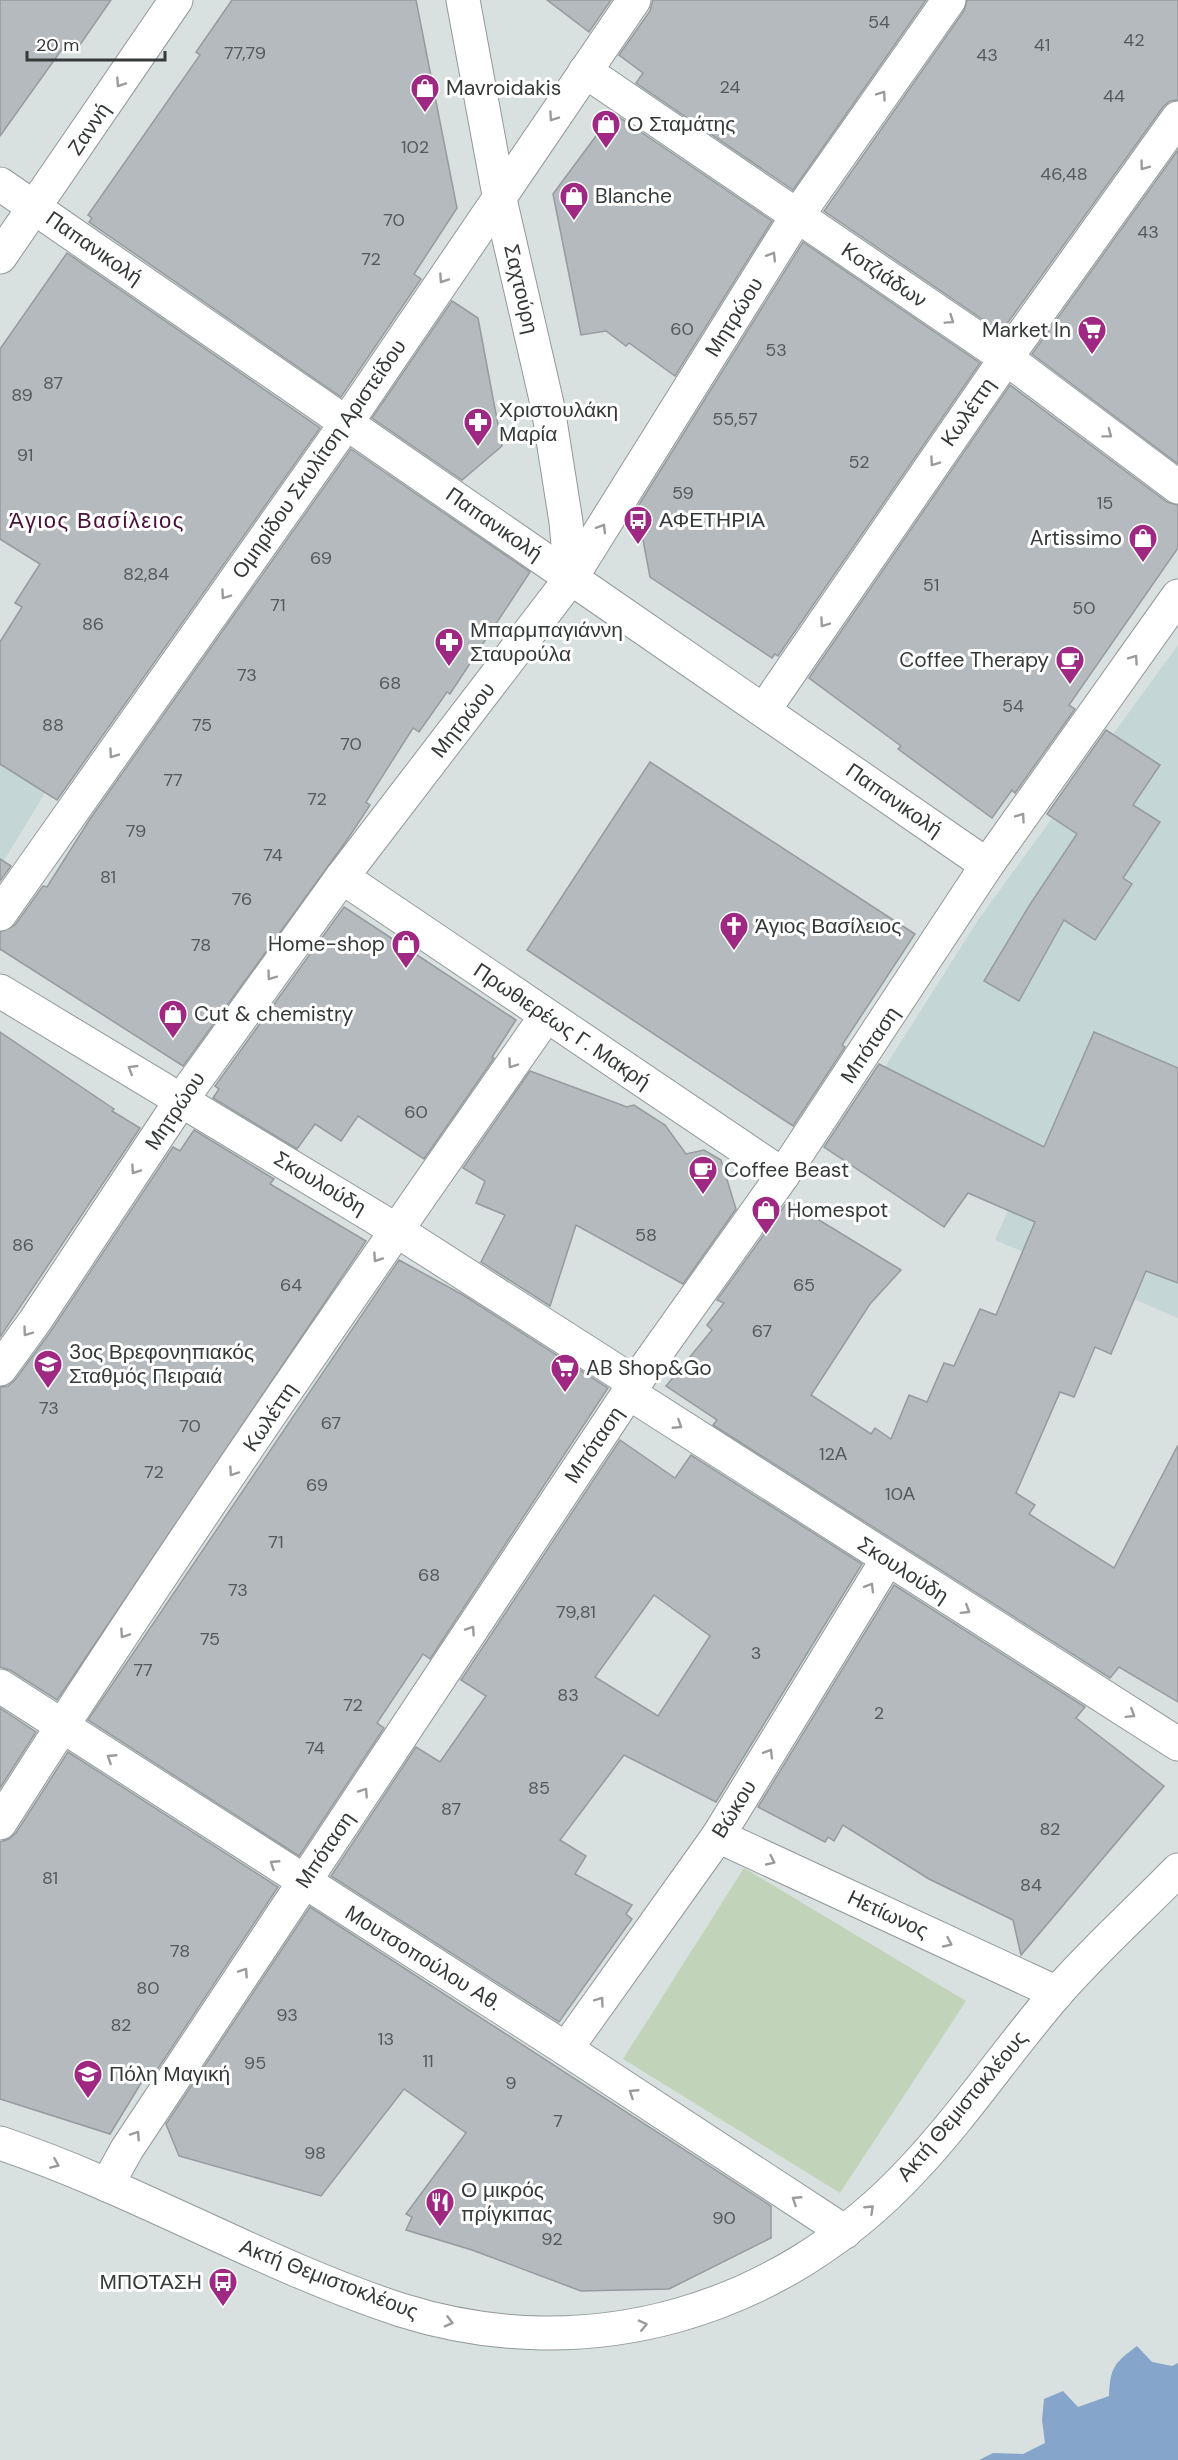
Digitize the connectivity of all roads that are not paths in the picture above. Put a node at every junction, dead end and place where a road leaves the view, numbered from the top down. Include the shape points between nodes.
1 (176, 0) edge
2 (463, 0) edge
3 (634, 0) edge
4 (949, 0) edge
5 (585, 71) junction
6 (1178, 118) edge
7 (0, 184) edge
8 (500, 195) junction
9 (35, 208) junction
10 (797, 216) junction
11 (0, 257) edge
12 (1006, 358) junction
13 (346, 422) junction
14 (1178, 487) edge
15 (571, 578) junction
16 (1178, 596) edge
17 (764, 710) junction
18 (987, 865) junction
19 (342, 877) junction
20 (0, 914) edge
21 (0, 991) edge
22 (546, 1016) junction
23 (182, 1099) junction
24 (783, 1175) junction
25 (396, 1230) junction
26 (0, 1369) edge
27 (632, 1388) junction
28 (887, 1560) junction
29 (0, 1686) edge
30 (62, 1726) junction
31 (1178, 1744) edge
32 (0, 1823) edge
33 (718, 1836) junction
34 (1178, 1870) edge
35 (304, 1882) junction
36 (1057, 1993) junction
37 (566, 2049) junction
38 (0, 2142) edge
39 (107, 2186) junction
40 (845, 2232) junction

1 -> 9 street, Ζαννή
2 - 8 street, Σαχτούρη
3 - 5 street, Ομηρίδου Σκυλίτση Αριστείδου
10 -> 4 street, Μητρώου
5 -> 8 street, Ομηρίδου Σκυλίτση Αριστείδου
5 - 10 street, Κοτζιάδων
6 -> 12 street, Κωλέττη
7 - 9 street, Παπανικολή
8 -> 13 street, Ομηρίδου Σκυλίτση Αριστείδου
8 - 15 street, Σαχτούρη via 548,408
9 - 11 street, Ζαννή
9 - 13 street, Παπανικολή
10 -> 12 street, Κοτζιάδων
15 -> 10 street, Μητρώου
12 -> 14 street, Κοτζιάδων
12 -> 17 street, Κωλέττη
13 - 15 street, Παπανικολή
13 -> 20 street, Ομηρίδου Σκυλίτση Αριστείδου
15 - 17 street, Παπανικολή
15 - 19 street, Μητρώου
18 -> 16 street, Μπόταση
17 - 18 street, Παπανικολή
18 - 24 street, Μπόταση
19 - 22 street, Πρωθιερέως Γ. Μακρή
19 -> 23 street, Μητρώου
23 -> 21 street, Σκουλούδη
22 - 24 street, Πρωθιερέως Γ. Μακρή
22 -> 25 street, Κωλέττη
23 - 25 street, Σκουλούδη
23 -> 26 street, Μητρώου
24 - 27 street, Μπόταση
25 - 27 street, Σκουλούδη
25 -> 30 street, Κωλέττη
27 -> 28 street, Σκουλούδη
35 -> 27 street, Μπόταση
28 -> 31 street, Σκουλούδη
33 -> 28 street, Βώκου
29 - 30 street, Μουτσοπούλου Αθ.
30 - 32 street, Κωλέττη
35 -> 30 street, Μουτσοπούλου Αθ.
33 -> 36 street, Ηετίωνος
37 -> 33 street, Βώκου
34 - 36 street, Ακτή Θεμιστοκλέους
35 - 37 street, Μουτσοπούλου Αθ.
39 -> 35 street, Μπόταση via 127,2149
40 -> 36 street, Ακτή Θεμιστοκλέους via 912,2170
40 -> 37 street, Μουτσοπούλου Αθ.
38 -> 39 street, Ακτή Θεμιστοκλέους
39 -> 40 street, Ακτή Θεμιστοκλέους via 247,2250 405,2311 461,2325 523,2332 586,2334 683,2315 793,2269

